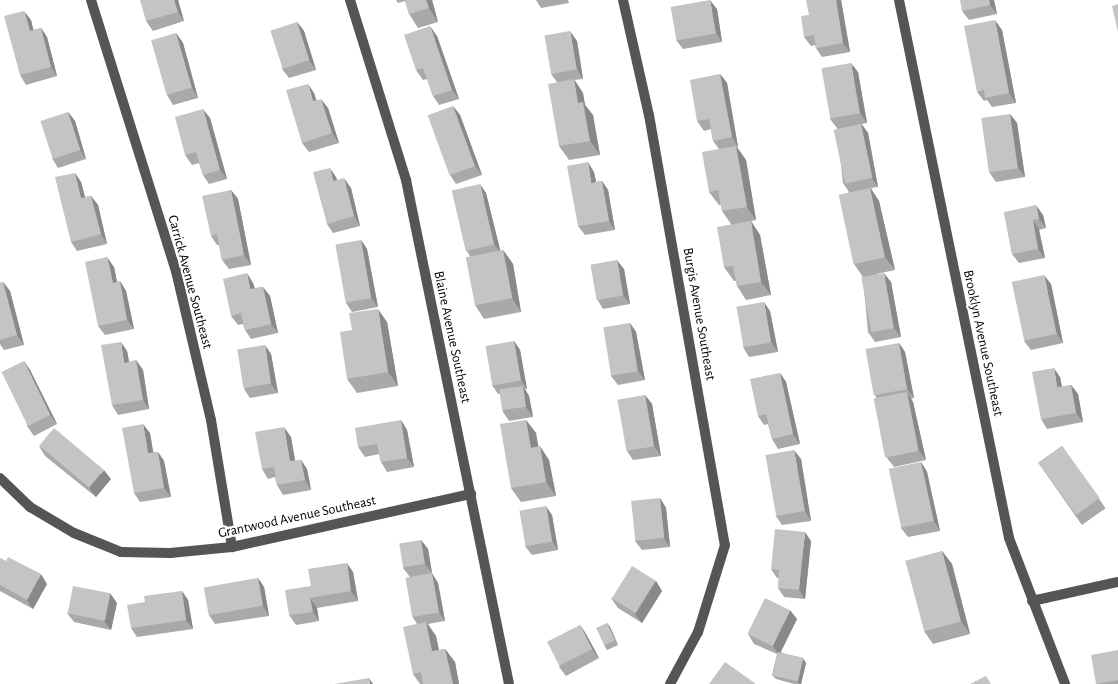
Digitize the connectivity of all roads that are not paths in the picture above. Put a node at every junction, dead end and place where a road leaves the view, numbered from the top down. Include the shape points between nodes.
1 (91, 0) edge
2 (350, 0) edge
3 (623, 0) edge
4 (899, 0) edge
5 (0, 478) edge
6 (471, 494) junction
7 (232, 547) junction
8 (1118, 582) edge
9 (1032, 601) junction
10 (508, 684) edge
11 (670, 684) edge
12 (1065, 684) edge

1 - 7 street, Carrick Avenue Southeast via 176,271 211,420
2 - 6 street, Blaine Avenue Southeast via 406,180
3 - 11 street, Burgis Avenue Southeast via 652,135 725,545 698,632
4 - 9 street, Brooklyn Avenue Southeast via 1010,538
5 - 7 street, Grantwood Avenue Southeast via 30,507 74,533 121,552 170,553
6 - 7 street, Grantwood Avenue Southeast
6 - 10 street, Blaine Avenue Southeast
8 - 9 street
9 - 12 street, Brooklyn Avenue Southeast

